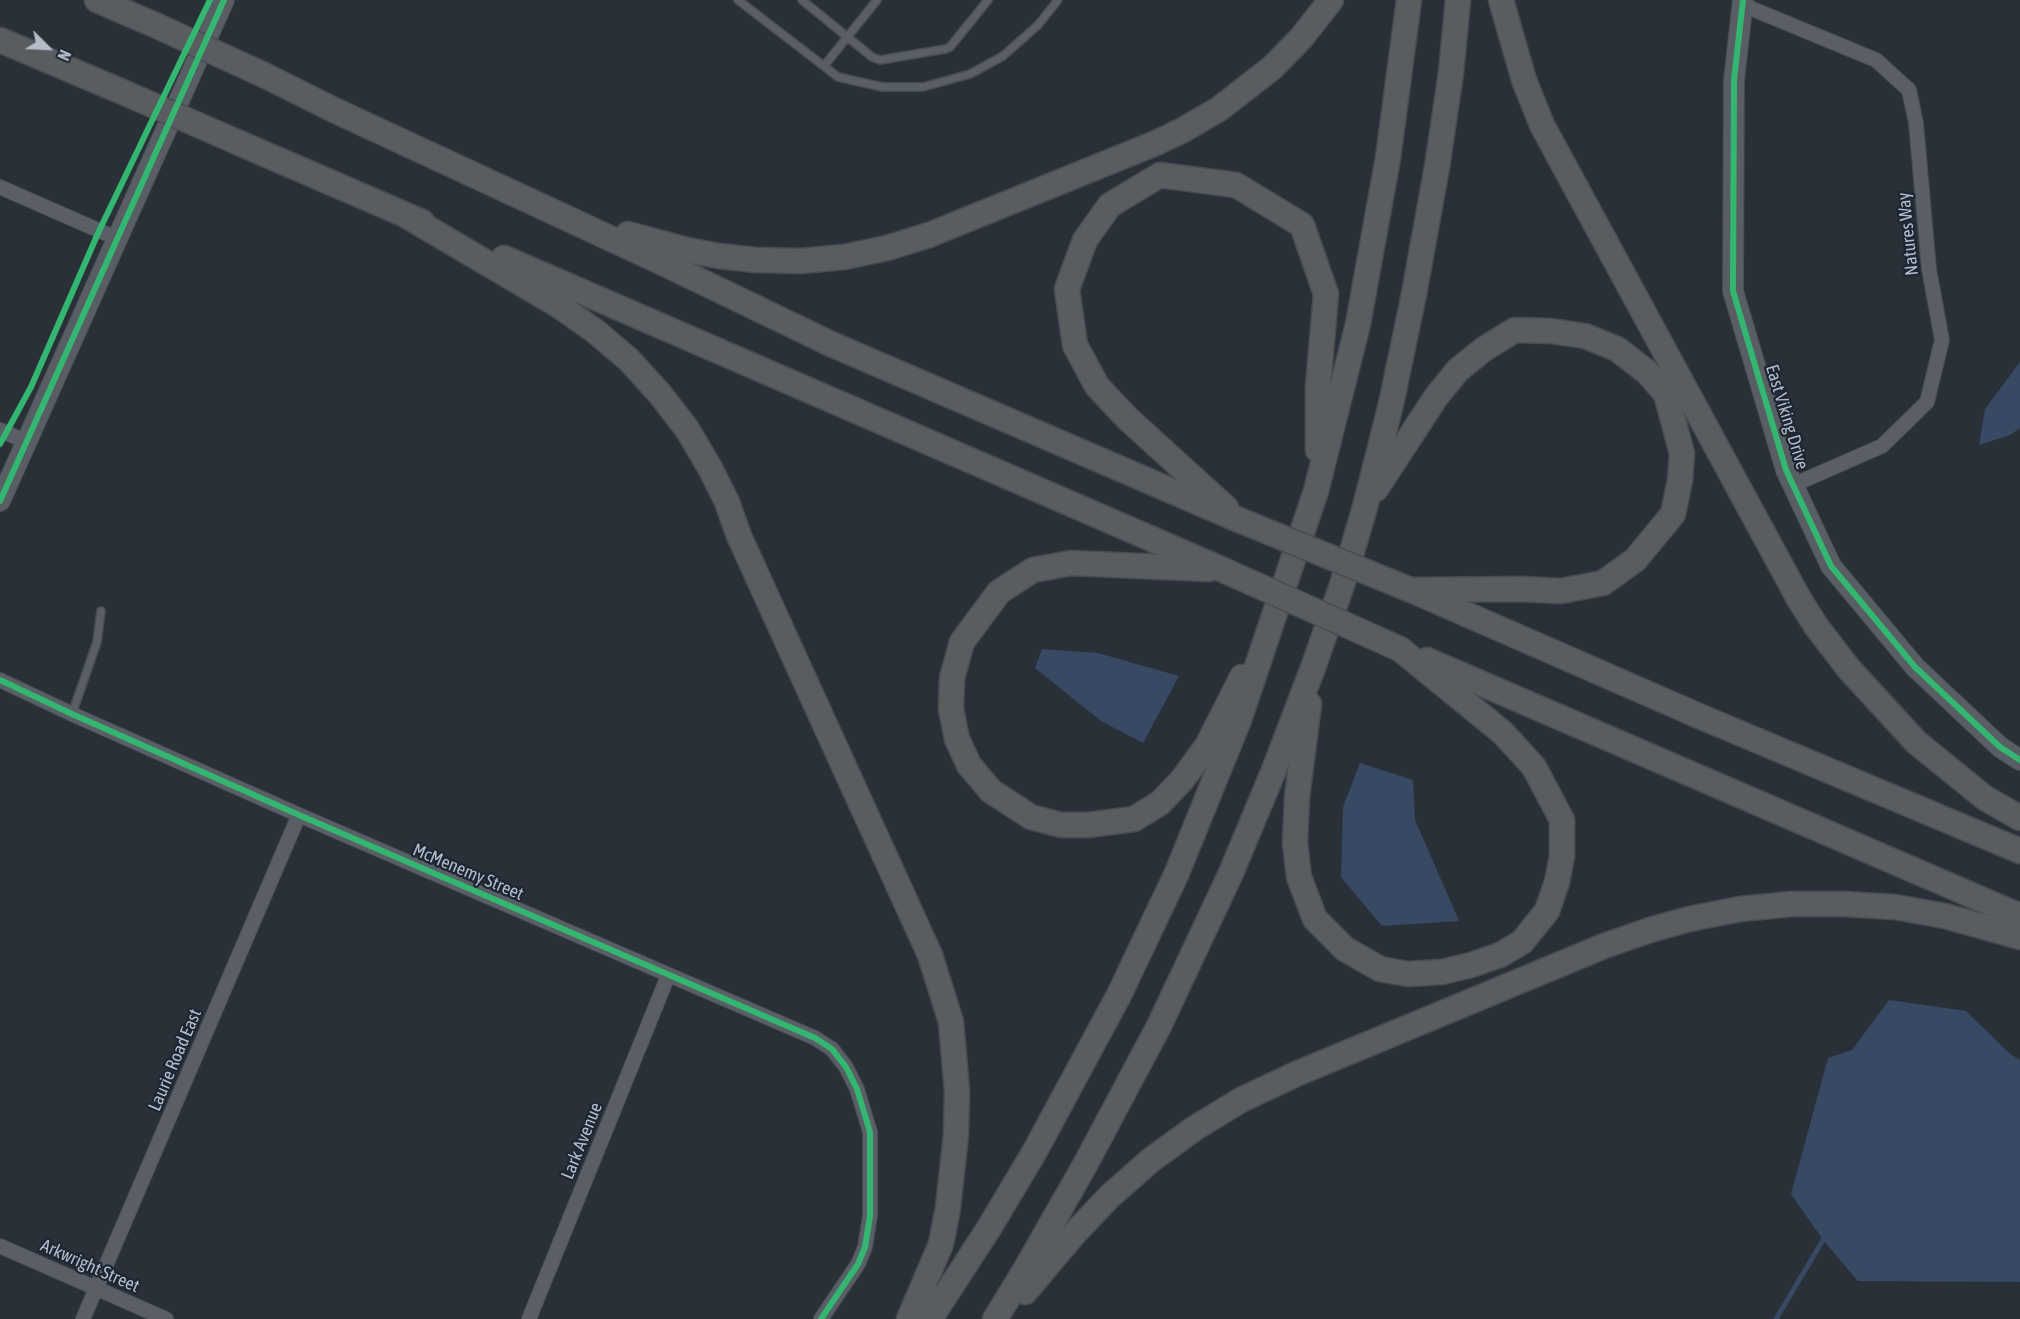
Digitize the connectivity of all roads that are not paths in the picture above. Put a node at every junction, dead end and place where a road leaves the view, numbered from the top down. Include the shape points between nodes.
1 (97, 0) edge
2 (224, 0) edge
3 (738, 0) edge
4 (802, 0) edge
5 (877, 0) edge
6 (988, 0) edge
7 (1058, 0) edge
8 (1331, 0) edge
9 (1408, 0) edge
10 (1458, 0) edge
11 (1501, 0) edge
12 (1743, 2) edge
13 (846, 36) junction
14 (0, 40) edge
15 (824, 66) junction
16 (0, 188) edge
17 (561, 215) junction
18 (407, 216) junction
19 (116, 238) junction
20 (0, 430) edge
21 (27, 442) junction
22 (1317, 485) junction
23 (1793, 486) junction
24 (0, 501) edge
25 (1365, 507) junction
26 (1232, 515) junction
27 (1215, 568) junction
28 (1417, 591) junction
29 (101, 612) dead end
30 (1271, 629) junction
31 (1400, 649) junction
32 (1314, 665) junction
33 (0, 680) edge
34 (72, 714) junction
35 (2020, 760) edge
36 (299, 815) junction
37 (2020, 818) edge
38 (2020, 851) edge
39 (2020, 916) edge
40 (2020, 937) edge
41 (668, 976) junction
42 (0, 1246) edge
43 (96, 1289) junction
44 (83, 1319) edge
45 (166, 1319) edge
46 (529, 1319) edge
47 (821, 1319) edge
48 (909, 1319) edge
49 (930, 1319) edge
50 (995, 1319) edge
51 (1002, 1319) edge

1 - 17 highway, bridge
2 - 19 street
3 - 15 lane
4 - 13 lane
5 - 13 lane
6 - 13 lane via 945,50 880,60
7 - 15 lane via 1004,56 970,74 923,87 882,87 838,77
8 - 17 highway via 1273,67 1219,110 1184,130 929,235 887,248 844,257 756,260 687,250
9 - 22 highway via 1380,212 1358,324
10 - 25 highway via 1426,233
11 - 37 highway via 1524,80 1542,125 1816,626 1849,669 1916,742 1985,798
12 - 23 street, East Viking Drive via 1734,80 1733,291
12 - 23 street, Natures Way via 1875,60 1909,90 1916,123 1929,269 1942,340 1927,402 1882,446
13 - 15 lane
14 - 18 highway, bridge
16 - 19 street
17 - 26 highway via 831,344
18 - 27 highway
18 - 48 highway via 558,305 629,360 687,429 727,502 930,955 951,1022 957,1091 948,1208 941,1244
19 - 21 street
20 - 21 street
21 - 24 street
22 - 26 highway via 1318,387 1326,294 1302,225 1236,184 1160,175 1110,205 1085,240 1067,289 1075,345 1097,386
22 - 30 highway
23 - 35 street, East Viking Drive via 1831,566 1915,667 2000,747
25 - 28 highway via 1436,397 1458,370 1515,330 1585,336 1617,350 1647,372 1666,394 1682,453 1680,480 1673,514 1635,560 1603,583 1561,591
25 - 32 highway
26 - 28 highway, bridge
27 - 30 highway via 1071,562 1033,570 999,592 962,642 952,678 951,709 957,739 969,765 991,791 1031,817 1061,825 1134,819 1160,803 1207,746 1233,691
27 - 31 highway, bridge
28 - 38 highway via 1699,716
29 - 34 lane via 97,642
30 - 49 highway via 1211,794 1134,965 1035,1151
31 - 32 highway via 1503,732 1534,767 1562,820 1562,856 1547,911 1522,942 1500,955 1442,972 1408,974 1380,969 1345,949 1315,919 1299,877 1295,843
31 - 39 highway
32 - 50 highway via 1231,873 1163,1017 1080,1174
33 - 34 street, McMenemy Street
34 - 36 street, McMenemy Street
36 - 41 street, McMenemy Street
36 - 43 street, Laurie Road East
40 - 51 highway via 1945,916 1894,907 1791,904 1689,919 1605,946 1296,1074 1241,1100 1195,1128 1110,1196
41 - 46 street, Lark Avenue
41 - 47 street, McMenemy Street via 815,1038 832,1049 857,1089 870,1132 870,1216 858,1264
42 - 43 street, Arkwright Street
43 - 44 street, Laurie Road East
43 - 45 street, Arkwright Street

